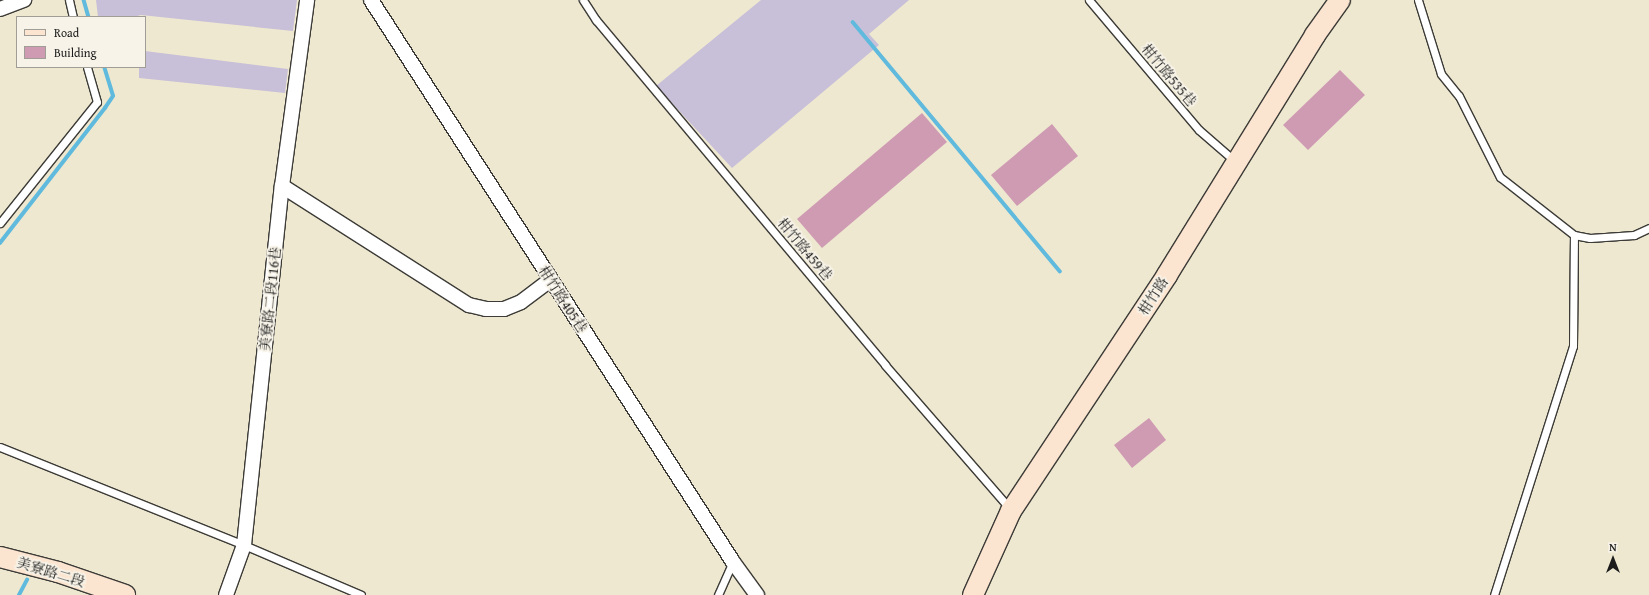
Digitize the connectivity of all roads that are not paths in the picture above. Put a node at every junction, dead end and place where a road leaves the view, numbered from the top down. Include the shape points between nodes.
1 (24, 0) edge
2 (69, 0) edge
3 (307, 0) edge
4 (371, 0) edge
5 (583, 0) edge
6 (1088, 0) edge
7 (1340, 0) edge
8 (1418, 0) edge
9 (0, 9) edge
10 (74, 16) edge
11 (87, 68) edge
12 (1236, 162) junction
13 (282, 186) junction
14 (0, 223) edge
15 (1649, 228) edge
16 (1574, 235) junction
17 (550, 280) junction
18 (0, 447) edge
19 (1011, 511) junction
20 (244, 545) junction
21 (0, 557) edge
22 (733, 562) junction
23 (125, 595) edge
24 (226, 595) edge
25 (361, 595) edge
26 (718, 595) edge
27 (758, 595) edge
28 (973, 595) edge
29 (1494, 595) edge

1 - 9 street
2 - 10 lane
3 - 13 street, 美寮路二段116巷
4 - 17 street, 柑竹路405巷
5 - 19 lane, 柑竹路459巷 via 596,20
6 - 12 lane, 柑竹路535巷 via 1199,130
7 - 12 street, 柑竹路 via 1315,35
8 - 16 lane via 1441,74 1459,96 1500,177
11 - 14 lane via 97,102
12 - 19 street, 柑竹路 via 1167,275
13 - 17 street via 469,305 486,309 504,309 521,302
13 - 20 street, 美寮路二段116巷
15 - 16 lane via 1634,235 1590,238
16 - 29 lane via 1573,346
17 - 22 street, 柑竹路405巷
18 - 20 lane
19 - 28 street, 柑竹路
20 - 24 street, 美寮路二段116巷
20 - 25 lane
21 - 23 street, 美寮路二段 via 58,572
22 - 26 lane
22 - 27 street, 柑竹路405巷

